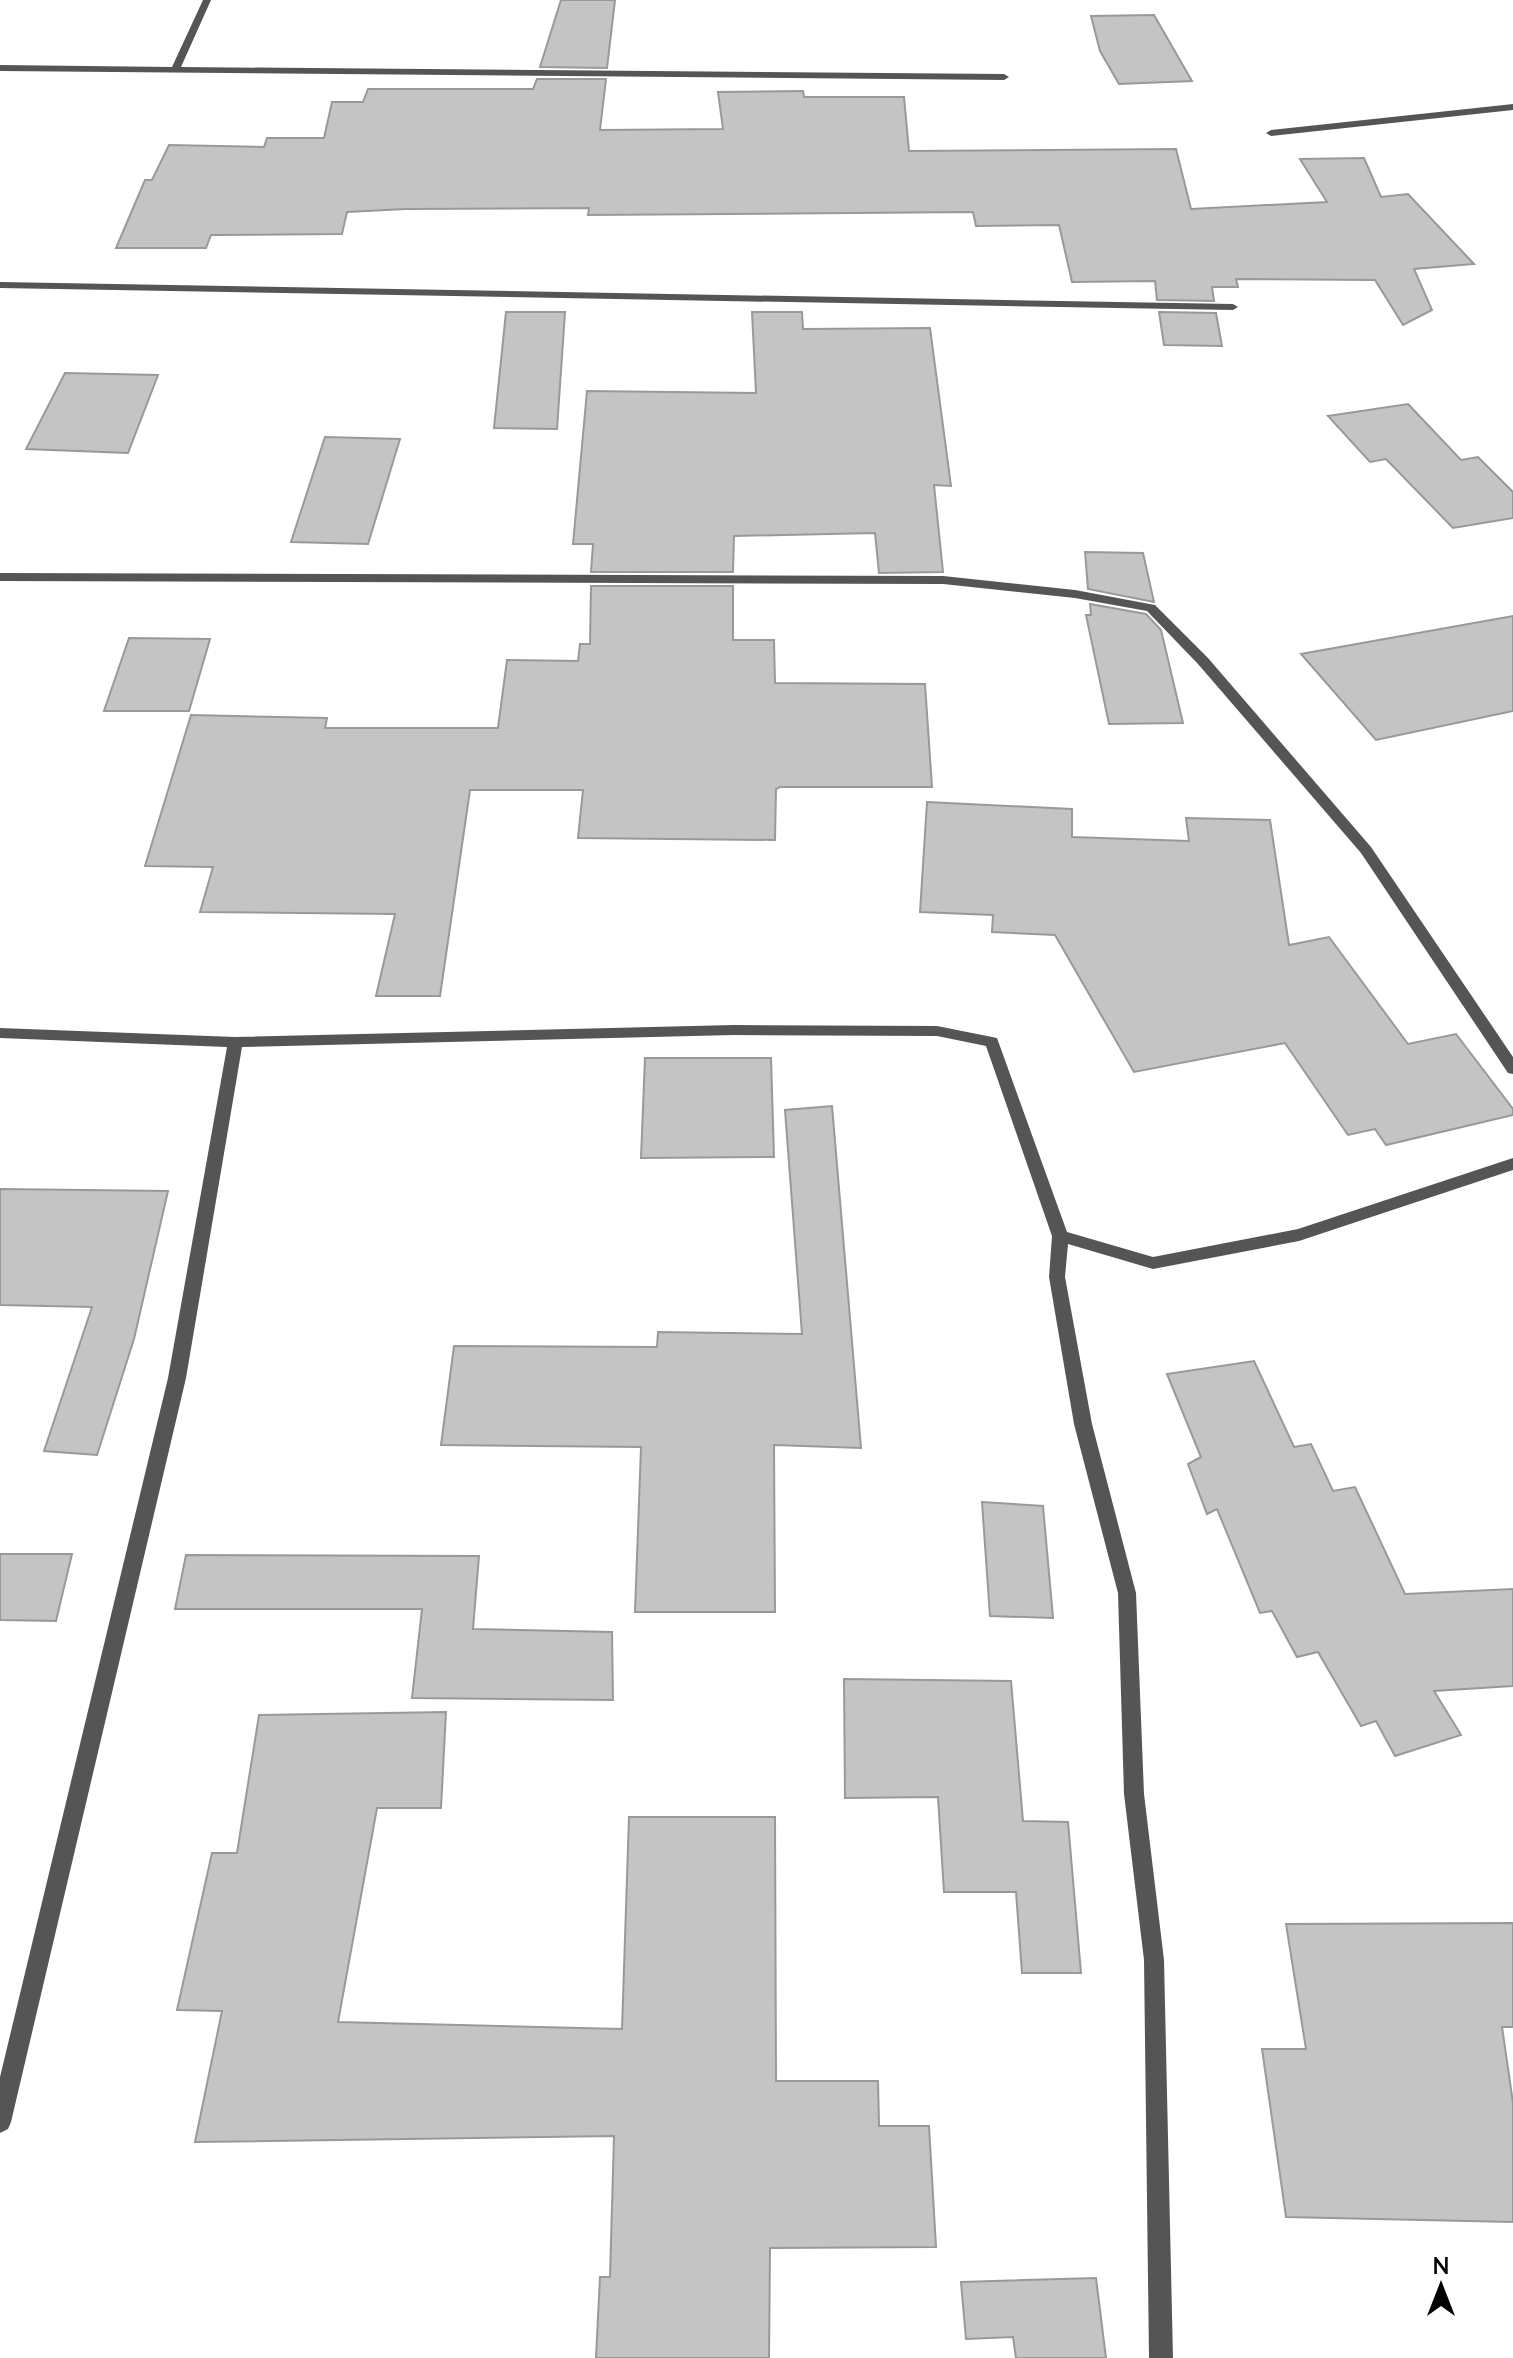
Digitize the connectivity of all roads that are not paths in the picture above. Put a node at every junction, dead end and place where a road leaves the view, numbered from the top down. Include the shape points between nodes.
1 (207, 0) edge
2 (0, 68) edge
3 (176, 69) junction
4 (1004, 77) dead end
5 (1513, 107) edge
6 (1271, 133) dead end
7 (0, 285) edge
8 (1233, 307) dead end
9 (0, 577) edge
10 (0, 1033) edge
11 (235, 1042) junction
12 (1513, 1069) edge
13 (1513, 1164) edge
14 (1060, 1236) junction
15 (0, 2122) edge
16 (1161, 2358) edge

1 - 3 street
2 - 3 street
3 - 4 street
5 - 6 street
7 - 8 street
9 - 12 street via 943,580 1151,608 1366,850
10 - 11 street
11 - 14 street via 734,1030 937,1031 992,1042
11 - 15 street via 177,1378
13 - 14 street via 1299,1235 1153,1263
14 - 16 street via 1057,1277 1083,1424 1127,1593 1134,1794 1154,1960

